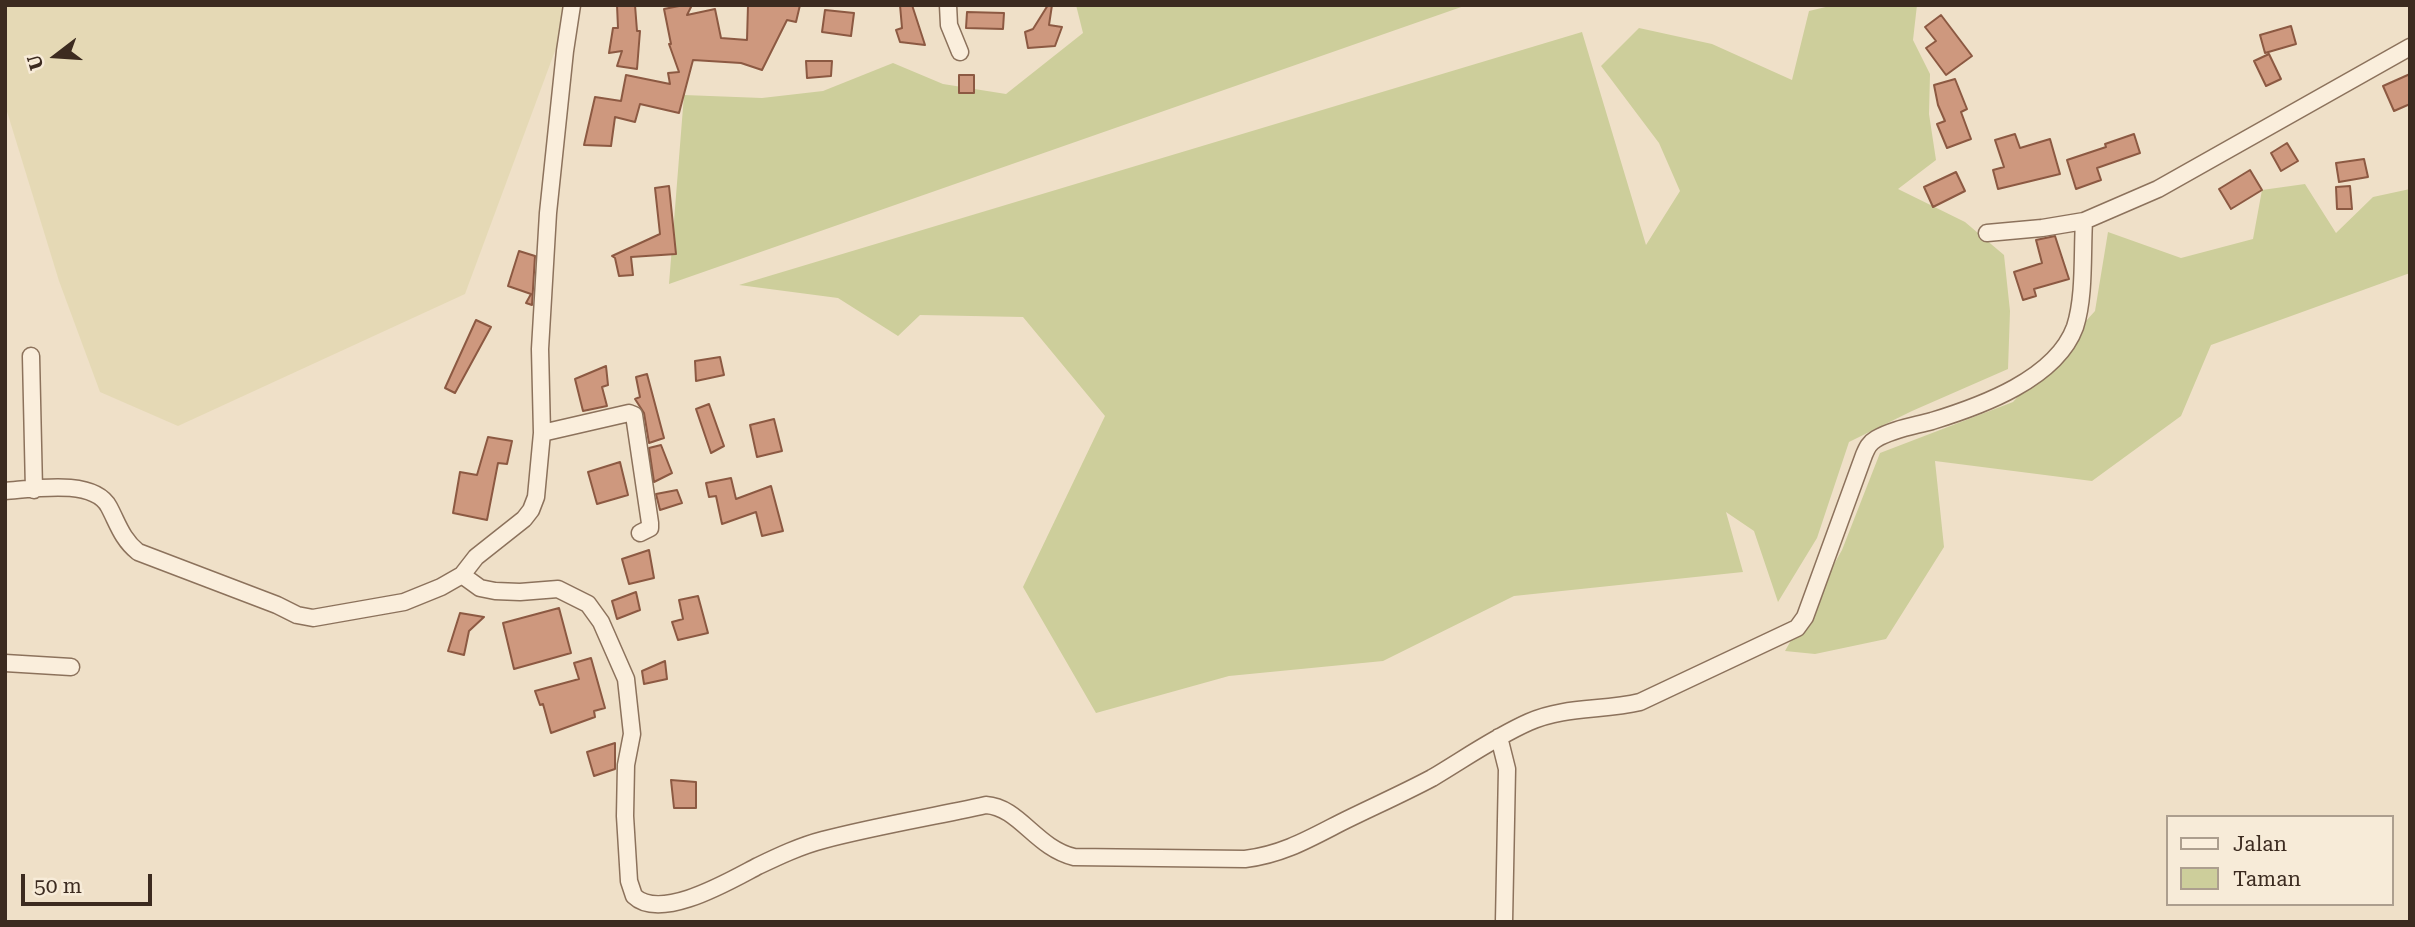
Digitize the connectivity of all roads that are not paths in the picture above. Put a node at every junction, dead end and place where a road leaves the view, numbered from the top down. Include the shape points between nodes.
1 (572, 5) edge
2 (948, 5) edge
3 (2410, 47) edge
4 (960, 52) dead end
5 (2084, 220) junction
6 (1987, 233) dead end
7 (31, 356) dead end
8 (542, 433) junction
9 (34, 489) junction
10 (5, 491) edge
11 (640, 533) dead end
12 (461, 575) junction
13 (5, 663) edge
14 (71, 667) dead end
15 (1499, 737) junction
16 (1504, 922) edge

1 - 8 street via 548,213 540,349
2 - 4 street via 948,25
3 - 5 street via 2158,189
5 - 6 street
5 - 15 street via 2080,303 2068,342 2041,370 1996,397 1886,435 1867,447 1797,628 1640,702 1553,714
7 - 9 street
8 - 11 street via 634,415 650,523 650,528
8 - 12 street via 531,510
9 - 10 street
9 - 12 street via 96,492 107,504 122,537 138,552 297,615 313,618 404,602
12 - 15 street via 495,591 558,589 587,604 601,622 626,679 632,734 626,765 629,881 634,896 646,903 706,894 794,849 822,840 986,806 1005,811 1049,847 1074,856 1264,857 1428,780
13 - 14 street
15 - 16 street via 1507,769

